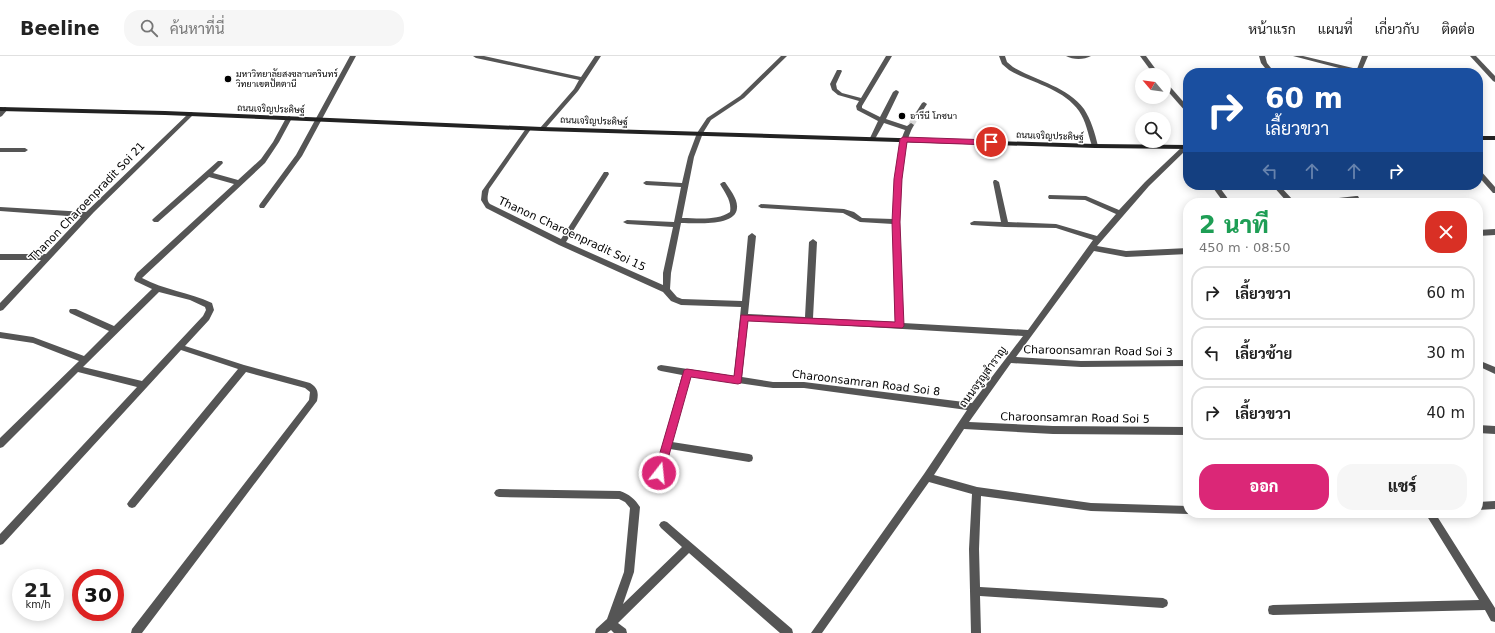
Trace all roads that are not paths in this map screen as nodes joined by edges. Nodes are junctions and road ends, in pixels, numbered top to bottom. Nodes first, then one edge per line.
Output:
1 (353, 56) edge
2 (476, 56) edge
3 (598, 56) edge
4 (784, 56) edge
5 (889, 56) edge
6 (1002, 56) edge
7 (1069, 56) edge
8 (1088, 56) edge
9 (1143, 56) edge
10 (1262, 56) edge
11 (1296, 56) edge
12 (1332, 56) edge
13 (1365, 56) edge
14 (1473, 56) edge
15 (1334, 65) junction
16 (1152, 68) edge
17 (1268, 68) edge
18 (1346, 68) edge
19 (1362, 68) edge
20 (839, 71) dead end
21 (582, 79) junction
22 (1495, 80) edge
23 (896, 92) dead end
24 (1171, 92) edge
25 (863, 100) junction
26 (924, 104) dead end
27 (1183, 105) edge
28 (3, 109) edge
29 (191, 114) junction
30 (918, 114) tunnel mouth
31 (0, 115) edge
32 (289, 118) junction
33 (318, 120) junction
34 (882, 120) junction
35 (529, 128) junction
36 (542, 129) junction
37 (700, 133) junction
38 (873, 138) junction
39 (1483, 138) edge
40 (1495, 138) edge
41 (903, 139) junction
42 (1095, 146) junction
43 (1183, 149) edge
44 (0, 150) edge
45 (25, 150) dead end
46 (1183, 152) edge
47 (220, 163) dead end
48 (208, 174) junction
49 (606, 174) dead end
50 (1483, 178) edge
51 (996, 182) dead end
52 (239, 183) junction
53 (646, 183) dead end
54 (723, 184) dead end
55 (686, 185) junction
56 (1218, 190) edge
57 (1280, 190) edge
58 (1495, 191) edge
59 (1051, 197) dead end
60 (1224, 198) edge
61 (1287, 198) edge
62 (262, 206) dead end
63 (761, 206) dead end
64 (0, 209) edge
65 (1121, 214) junction
66 (87, 215) junction
67 (156, 220) dead end
68 (626, 222) dead end
69 (678, 222) junction
70 (896, 222) junction
71 (974, 223) dead end
72 (1005, 224) junction
73 (1495, 232) edge
74 (1483, 233) edge
75 (752, 236) dead end
76 (1098, 239) junction
77 (814, 242) dead end
78 (562, 243) junction
79 (1092, 248) junction
80 (1183, 251) edge
81 (0, 256) edge
82 (48, 257) junction
83 (158, 288) junction
84 (666, 290) junction
85 (745, 304) junction
86 (0, 308) edge
87 (73, 311) dead end
88 (744, 317) junction
89 (809, 321) junction
90 (899, 326) junction
91 (115, 330) junction
92 (1030, 333) junction
93 (0, 335) edge
94 (180, 347) junction
95 (85, 360) junction
96 (1009, 360) junction
97 (1183, 363) edge
98 (1483, 365) edge
99 (244, 368) junction
100 (661, 368) dead end
101 (77, 369) junction
102 (1495, 370) edge
103 (687, 372) junction
104 (738, 380) junction
105 (144, 385) junction
106 (974, 407) junction
107 (963, 425) junction
108 (1183, 430) edge
109 (1483, 430) edge
110 (1495, 430) edge
111 (4, 436) edge
112 (0, 444) edge
113 (667, 445) junction
114 (749, 458) dead end
115 (659, 473) dead end
116 (927, 477) junction
117 (977, 491) junction
118 (499, 493) dead end
119 (132, 504) dead end
120 (1495, 505) edge
121 (1483, 506) edge
122 (1183, 510) edge
123 (1433, 518) edge
124 (664, 525) dead end
125 (0, 541) edge
126 (689, 547) junction
127 (974, 591) junction
128 (1163, 603) dead end
129 (1487, 605) junction
130 (1273, 610) dead end
131 (1495, 617) edge
132 (611, 623) junction
133 (136, 633) edge
134 (600, 633) edge
135 (622, 633) edge
136 (788, 633) edge
137 (816, 633) edge
138 (976, 633) edge

1 - 33 street
2 - 21 street
3 - 21 street
4 - 37 street
5 - 25 street
6 - 42 street
7 - 8 street
9 - 16 street
10 - 17 street
11 - 15 street
12 - 15 street
13 - 19 street
14 - 22 street
15 - 18 street
20 - 25 street
21 - 36 street
23 - 34 street
24 - 27 street
25 - 34 street
26 - 30 street
28 - 29 main road, ถนนเจริญประดิษฐ์
28 - 31 street
29 - 32 main road, ถนนเจริญประดิษฐ์
29 - 66 street, Thanon Charoenpradit Soi 21
32 - 33 main road, ถนนเจริญประดิษฐ์
32 - 52 street
33 - 35 main road, ถนนเจริญประดิษฐ์
33 - 62 street
34 - 38 street
34 - 41 street
35 - 36 main road, ถนนเจริญประดิษฐ์
35 - 78 street, Thanon Charoenpradit Soi 15
36 - 37 main road, ถนนเจริญประดิษฐ์
37 - 38 main road, ถนนเจริญประดิษฐ์
37 - 55 street
38 - 41 main road, ถนนเจริญประดิษฐ์
39 - 40 main road
41 - 42 main road, ถนนเจริญประดิษฐ์
41 - 70 street
42 - 43 main road, ถนนเจริญประดิษฐ์
44 - 45 street
46 - 65 street, ถนนจรูญสำราญ
47 - 48 street
48 - 52 street
48 - 67 street
49 - 78 street
50 - 58 street
51 - 72 street
52 - 83 street
53 - 55 street
54 - 69 street
55 - 69 street
56 - 60 street
57 - 61 street
59 - 65 street
63 - 70 street
64 - 66 street
65 - 76 street, ถนนจรูญสำราญ
66 - 82 street, Thanon Charoenpradit Soi 21
68 - 69 street
69 - 84 street
70 - 90 street
71 - 72 street
72 - 76 street
73 - 74 street
75 - 85 street
76 - 79 street, ถนนจรูญสำราญ
77 - 89 street
78 - 84 street, Thanon Charoenpradit Soi 15
79 - 80 street
79 - 92 street, ถนนจรูญสำราญ
81 - 82 street
82 - 86 street, Thanon Charoenpradit Soi 21
83 - 91 street
83 - 94 street
84 - 85 street, Thanon Charoenpradit Soi 15
85 - 88 street
87 - 91 street
88 - 89 street
88 - 104 street
89 - 90 street
90 - 92 street
91 - 95 street
92 - 96 street, ถนนจรูญสำราญ
93 - 95 street
94 - 99 street
94 - 105 street
95 - 101 street
96 - 97 street, Charoonsamran Road Soi 3
96 - 106 street, ถนนจรูญสำราญ
98 - 102 street
99 - 119 street
99 - 133 street
100 - 103 street, Charoonsamran Road Soi 8
101 - 105 street
101 - 111 street
103 - 104 street, Charoonsamran Road Soi 8
103 - 113 street
104 - 106 street, Charoonsamran Road Soi 8
105 - 125 street
106 - 107 street, ถนนจรูญสำราญ
107 - 108 street, Charoonsamran Road Soi 5
107 - 116 street, ถนนจรูญสำราญ
109 - 110 street
111 - 112 street
113 - 114 street
113 - 115 street
116 - 117 street
116 - 137 street, ถนนจรูญสำราญ
117 - 122 street
117 - 127 street
118 - 132 street
120 - 121 street
123 - 129 street
124 - 126 street
126 - 132 street
126 - 136 street
127 - 128 street
127 - 138 street
129 - 130 street
129 - 131 street
132 - 134 street
132 - 135 street

